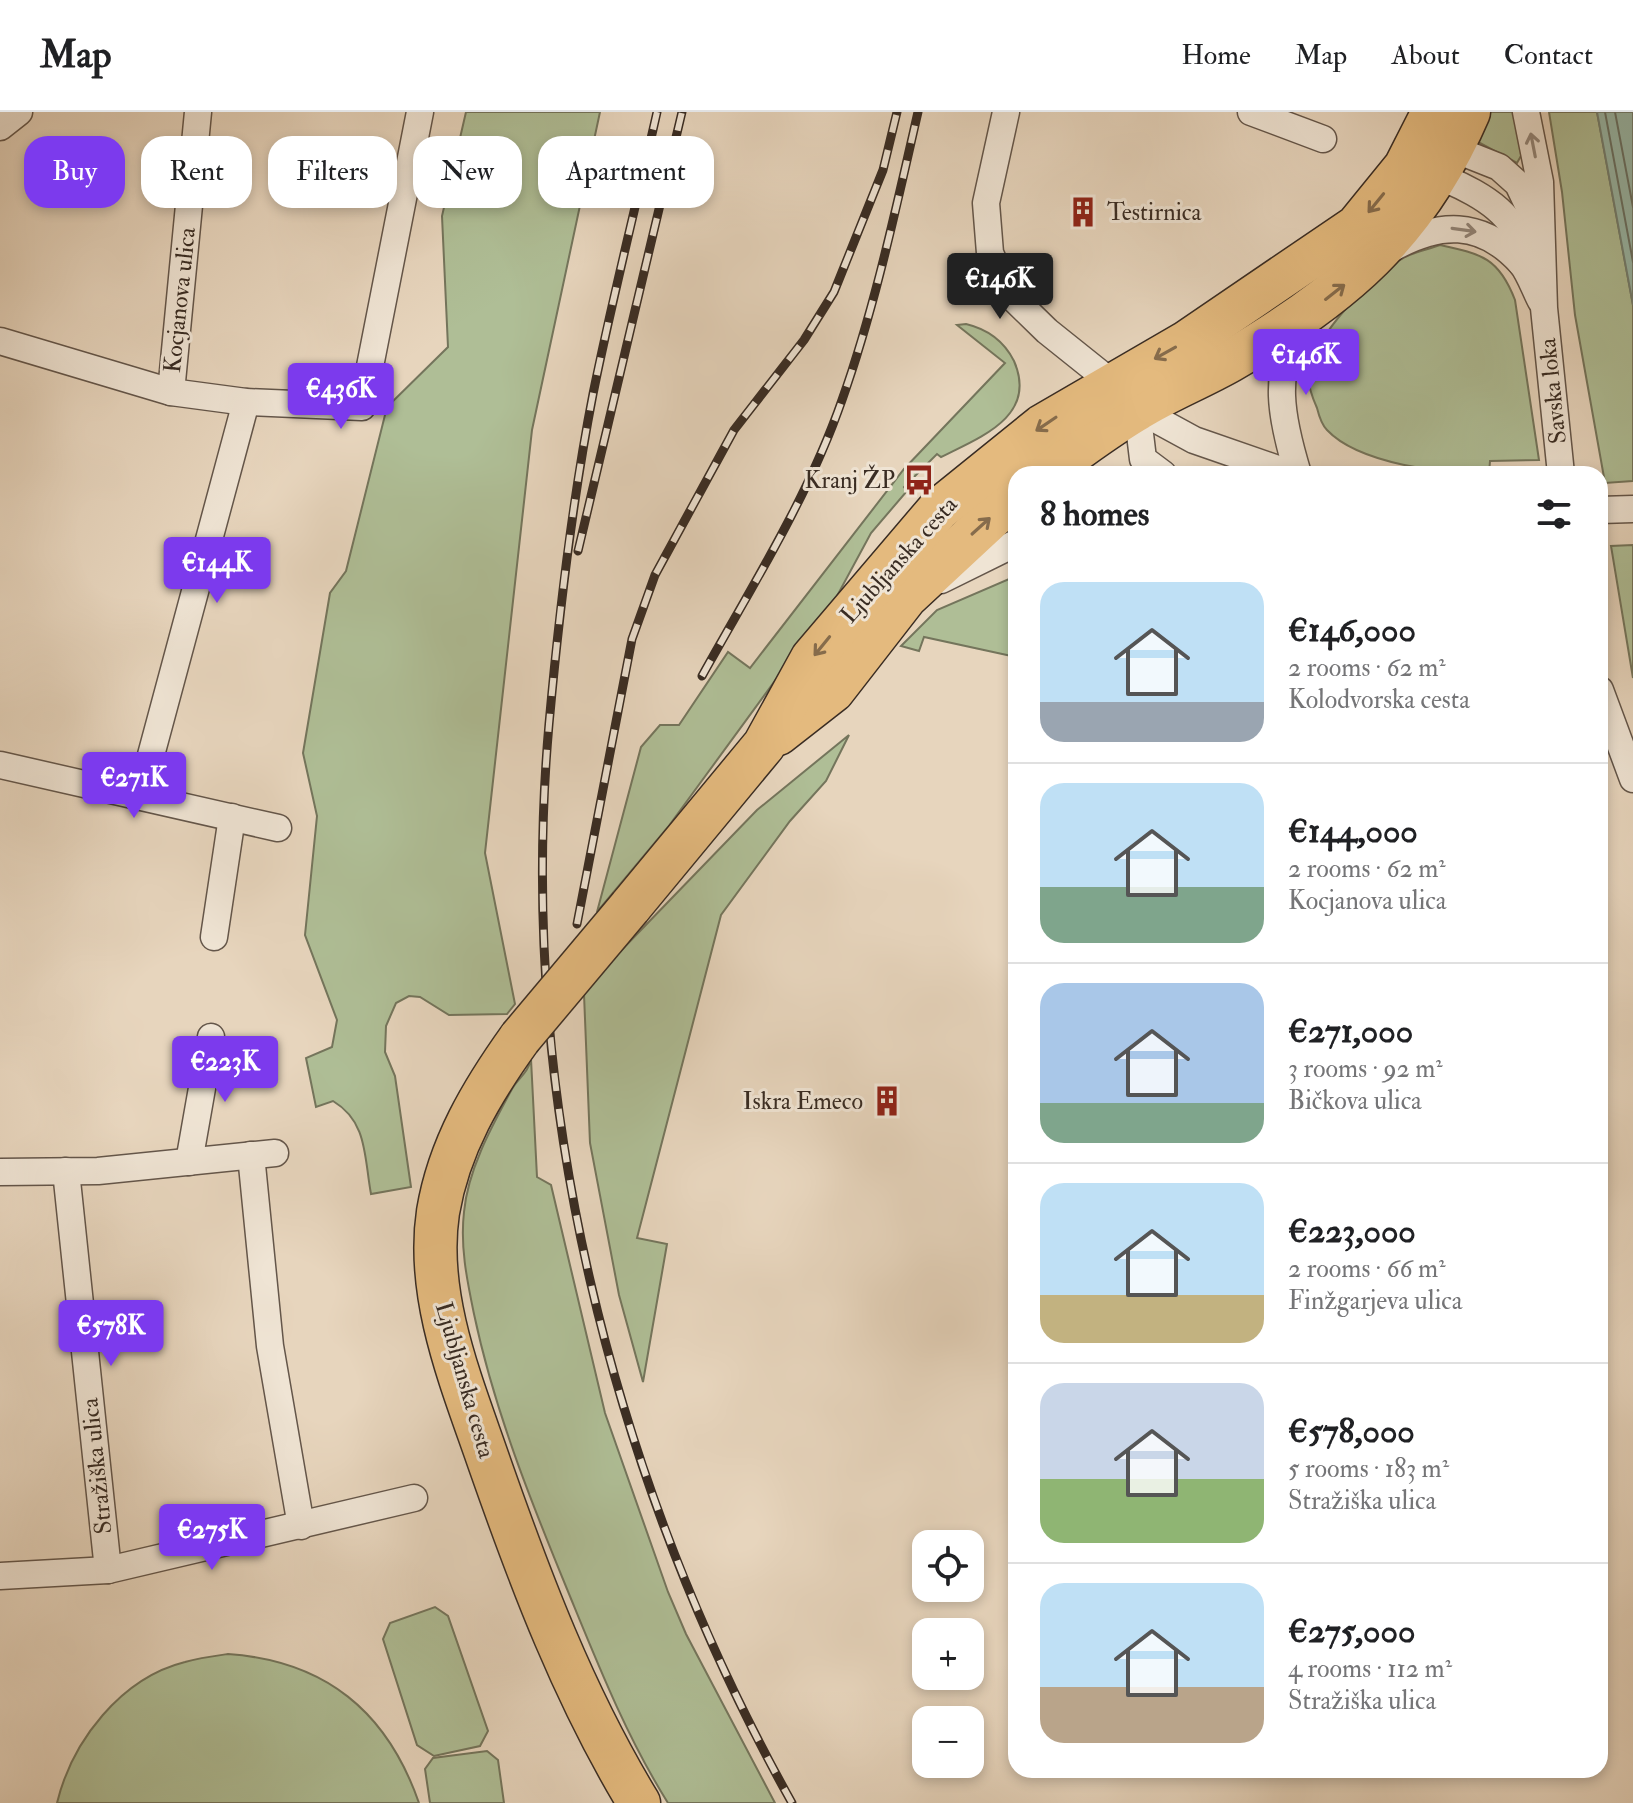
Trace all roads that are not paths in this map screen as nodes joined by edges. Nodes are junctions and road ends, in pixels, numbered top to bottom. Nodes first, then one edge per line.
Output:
1 (19, 112) edge
2 (198, 112) edge
3 (420, 112) edge
4 (1006, 112) edge
5 (1251, 112) edge
6 (1526, 112) edge
7 (0, 127) edge
8 (1323, 139) dead end
9 (1437, 142) edge
10 (1541, 235) junction
11 (1367, 263) junction
12 (1521, 263) junction
13 (1544, 308) junction
14 (1300, 318) junction
15 (0, 341) edge
16 (171, 392) junction
17 (1124, 396) junction
18 (246, 402) junction
19 (1050, 466) edge
20 (1152, 466) edge
21 (1271, 466) edge
22 (1293, 466) edge
23 (1560, 466) edge
24 (1008, 502) edge
25 (1633, 509) edge
26 (1608, 510) edge
27 (1008, 547) edge
28 (906, 597) junction
29 (1608, 712) edge
30 (764, 745) junction
31 (0, 765) edge
32 (1633, 779) edge
33 (140, 796) junction
34 (232, 817) junction
35 (278, 828) dead end
36 (214, 937) dead end
37 (211, 1037) dead end
38 (189, 1162) junction
39 (66, 1171) junction
40 (0, 1172) edge
41 (414, 1498) dead end
42 (301, 1526) junction
43 (108, 1570) junction
44 (0, 1576) edge
45 (639, 1803) edge

1 - 7 street
2 - 16 street, Kocjanova ulica
3 - 18 street, Kocjanova ulica
4 - 17 street
5 - 8 street
10 -> 6 street, Savska loka
9 - 10 street
9 - 11 main road
9 - 12 street
9 -> 17 main road, Ljubljanska cesta
10 - 13 street, Savska loka
11 -> 12 street
14 -> 11 main road
12 - 13 street
13 - 23 street, Savska loka
14 - 17 main road
14 - 22 street
15 - 16 street, Kocjanova ulica
16 - 18 street, Kocjanova ulica
17 - 19 main road
17 - 20 street
17 - 21 street
17 -> 30 main road, Ljubljanska cesta
18 - 33 street
28 -> 24 main road
25 - 26 street
27 - 28 street, Ljubljanska cesta
28 - 30 main road, Ljubljanska cesta
29 - 32 street
30 - 45 main road, Ljubljanska cesta, bridge
31 - 33 street
33 - 34 street
34 - 35 street
34 - 36 street
37 - 38 street
38 - 39 street
38 - 42 street
39 - 40 street
39 - 43 street, Stražiška ulica
41 - 42 street, Stražiška ulica
42 - 43 street, Stražiška ulica
43 - 44 street, Stražiška ulica

